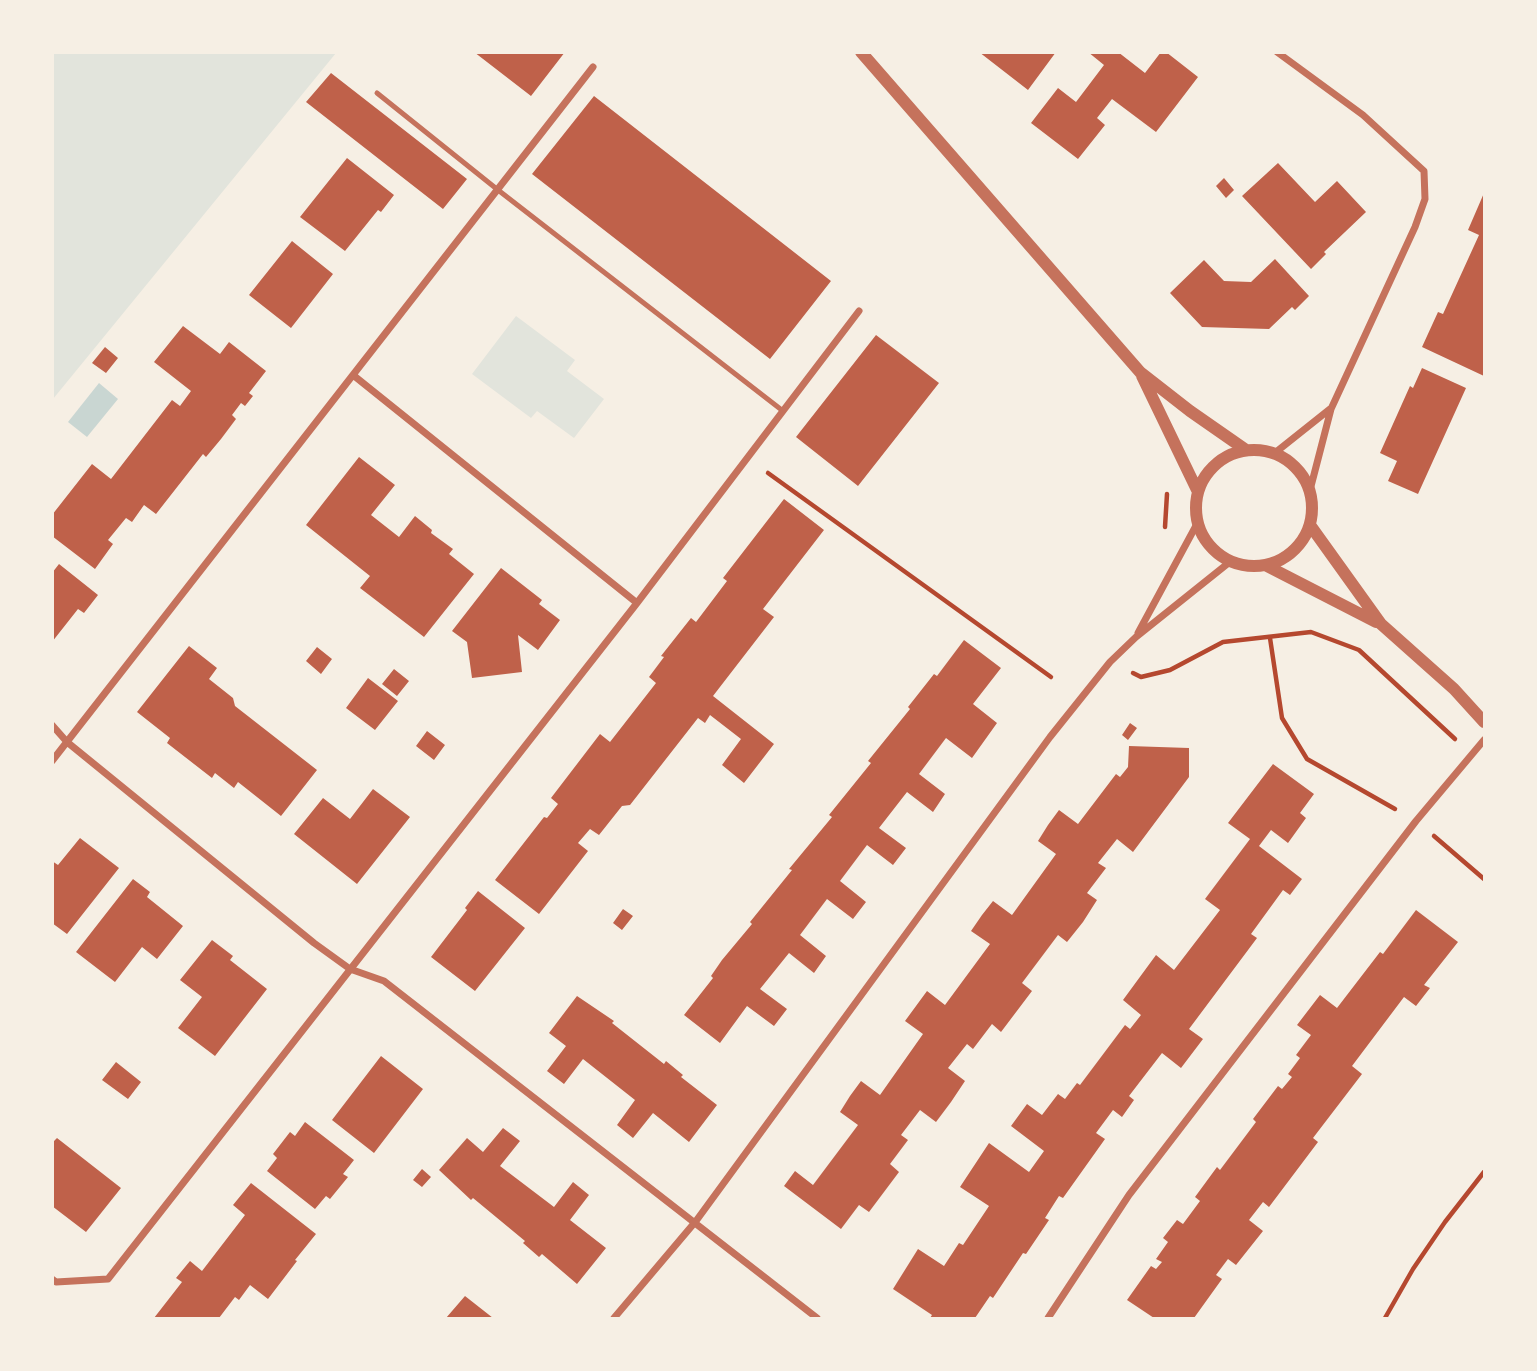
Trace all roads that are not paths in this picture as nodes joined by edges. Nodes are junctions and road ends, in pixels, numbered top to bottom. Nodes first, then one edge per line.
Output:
1 (861, 52) edge
2 (1277, 52) edge
3 (593, 67) dead end
4 (377, 93) dead end
5 (498, 190) junction
6 (859, 312) dead end
7 (1140, 372) junction
8 (353, 375) junction
9 (1331, 409) junction
10 (783, 411) junction
11 (1246, 450) junction
12 (1276, 452) junction
13 (1310, 490) junction
14 (1198, 492) junction
15 (1198, 522) junction
16 (1310, 525) junction
17 (1231, 561) junction
18 (1265, 565) junction
19 (637, 603) junction
20 (1381, 624) junction
21 (1136, 637) junction
22 (1485, 722) edge
23 (52, 725) edge
24 (1485, 740) edge
25 (67, 742) junction
26 (52, 761) edge
27 (350, 969) junction
28 (695, 1221) junction
29 (52, 1279) edge
30 (614, 1318) edge
31 (817, 1318) edge
32 (1048, 1318) edge

1 - 7 street
2 - 9 street
3 - 5 street
4 - 5 lane
5 - 8 street
5 - 10 lane
6 - 10 street
7 - 11 street
7 - 14 street
8 - 19 street
8 - 25 street
9 - 12 street
9 - 13 street
10 - 19 street
11 - 12 street
11 - 14 street
12 - 13 street
13 - 16 street
14 - 15 street
15 - 17 street
15 - 21 street
16 - 18 street
16 - 20 street
17 - 18 street
17 - 21 street
18 - 20 street
19 - 27 street
20 - 22 street
21 - 28 street
23 - 25 street
24 - 32 street
25 - 26 street
25 - 27 street
27 - 28 street
27 - 29 street
28 - 30 street
28 - 31 street

